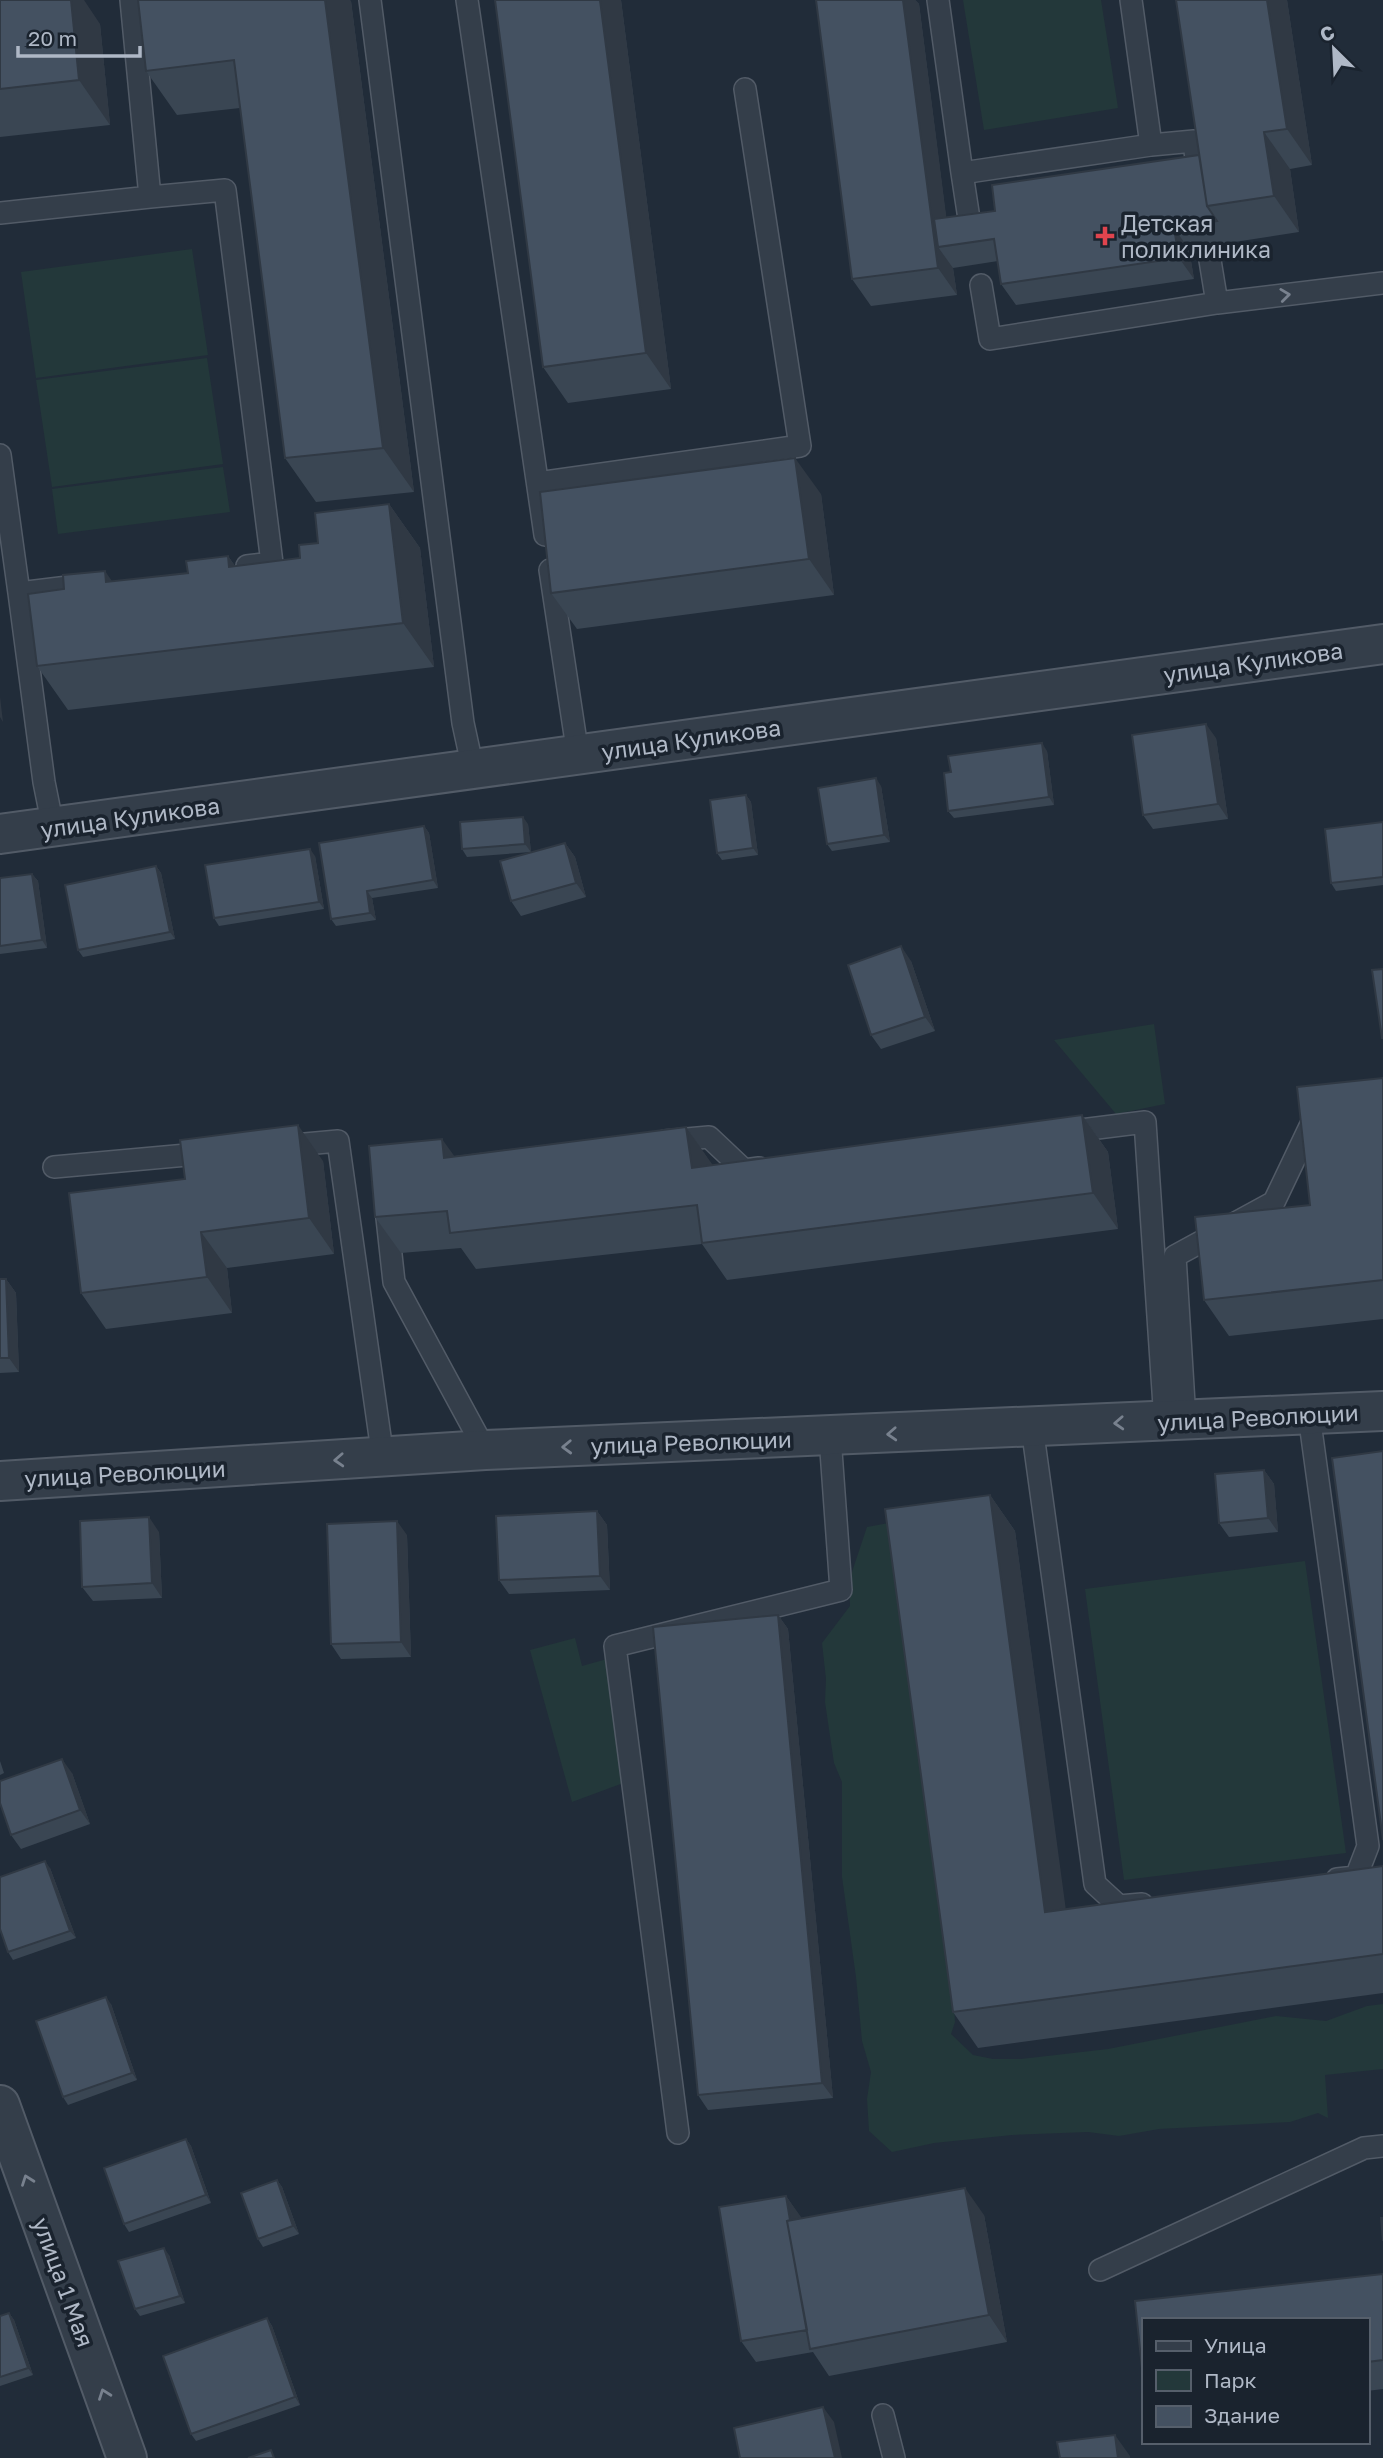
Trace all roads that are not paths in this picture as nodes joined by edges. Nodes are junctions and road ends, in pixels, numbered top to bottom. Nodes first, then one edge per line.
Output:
1 (131, 0) edge
2 (370, 0) edge
3 (467, 0) edge
4 (937, 0) edge
5 (1131, 0) edge
6 (745, 89) dead end
7 (1151, 145) junction
8 (962, 173) junction
9 (1198, 178) edge
10 (149, 197) junction
11 (0, 213) edge
12 (971, 232) edge
13 (1207, 242) edge
14 (1383, 283) edge
15 (981, 285) dead end
16 (1217, 303) junction
17 (0, 455) edge
18 (538, 483) junction
19 (232, 568) edge
20 (112, 582) edge
21 (19, 593) junction
22 (1383, 644) edge
23 (578, 755) junction
24 (472, 769) junction
25 (53, 827) junction
26 (0, 834) edge
27 (1329, 1115) edge
28 (1048, 1134) edge
29 (641, 1143) edge
30 (257, 1148) edge
31 (230, 1151) edge
32 (785, 1165) edge
33 (54, 1167) dead end
34 (384, 1193) edge
35 (1383, 1411) edge
36 (1309, 1415) junction
37 (1175, 1420) junction
38 (1032, 1427) junction
39 (830, 1437) junction
40 (485, 1450) junction
41 (383, 1458) junction
42 (0, 1481) edge
43 (1315, 1882) edge
44 (1167, 1901) edge
45 (0, 2105) edge
46 (678, 2133) dead end
47 (1383, 2146) edge
48 (1100, 2270) dead end
49 (883, 2415) dead end
50 (127, 2458) edge
51 (894, 2458) edge

1 - 10 lane
2 - 24 lane
3 - 18 lane
4 - 8 lane
5 - 7 lane
6 - 18 lane
7 - 8 lane
7 - 9 lane
8 - 12 lane
10 - 11 lane
10 - 19 lane
13 - 16 lane
16 -> 14 lane
15 - 16 lane
17 - 21 lane
18 - 23 lane
20 - 21 lane
21 - 25 lane
22 - 23 street, улица Куликова
23 - 24 street, улица Куликова
24 - 25 street, улица Куликова
25 - 26 street, улица Куликова
27 - 37 lane
28 - 37 lane
29 - 32 lane
30 - 41 lane
31 - 33 lane
34 - 40 lane
35 - 36 street, улица Революции
36 - 37 street, улица Революции
36 - 43 lane
37 -> 38 street, улица Революции
38 -> 39 street, улица Революции
38 - 44 lane
39 -> 40 street, улица Революции
39 - 46 lane
40 - 41 street, улица Революции
41 -> 42 street, улица Революции
50 -> 45 street, улица 1 Мая
47 - 48 lane
49 - 51 lane

